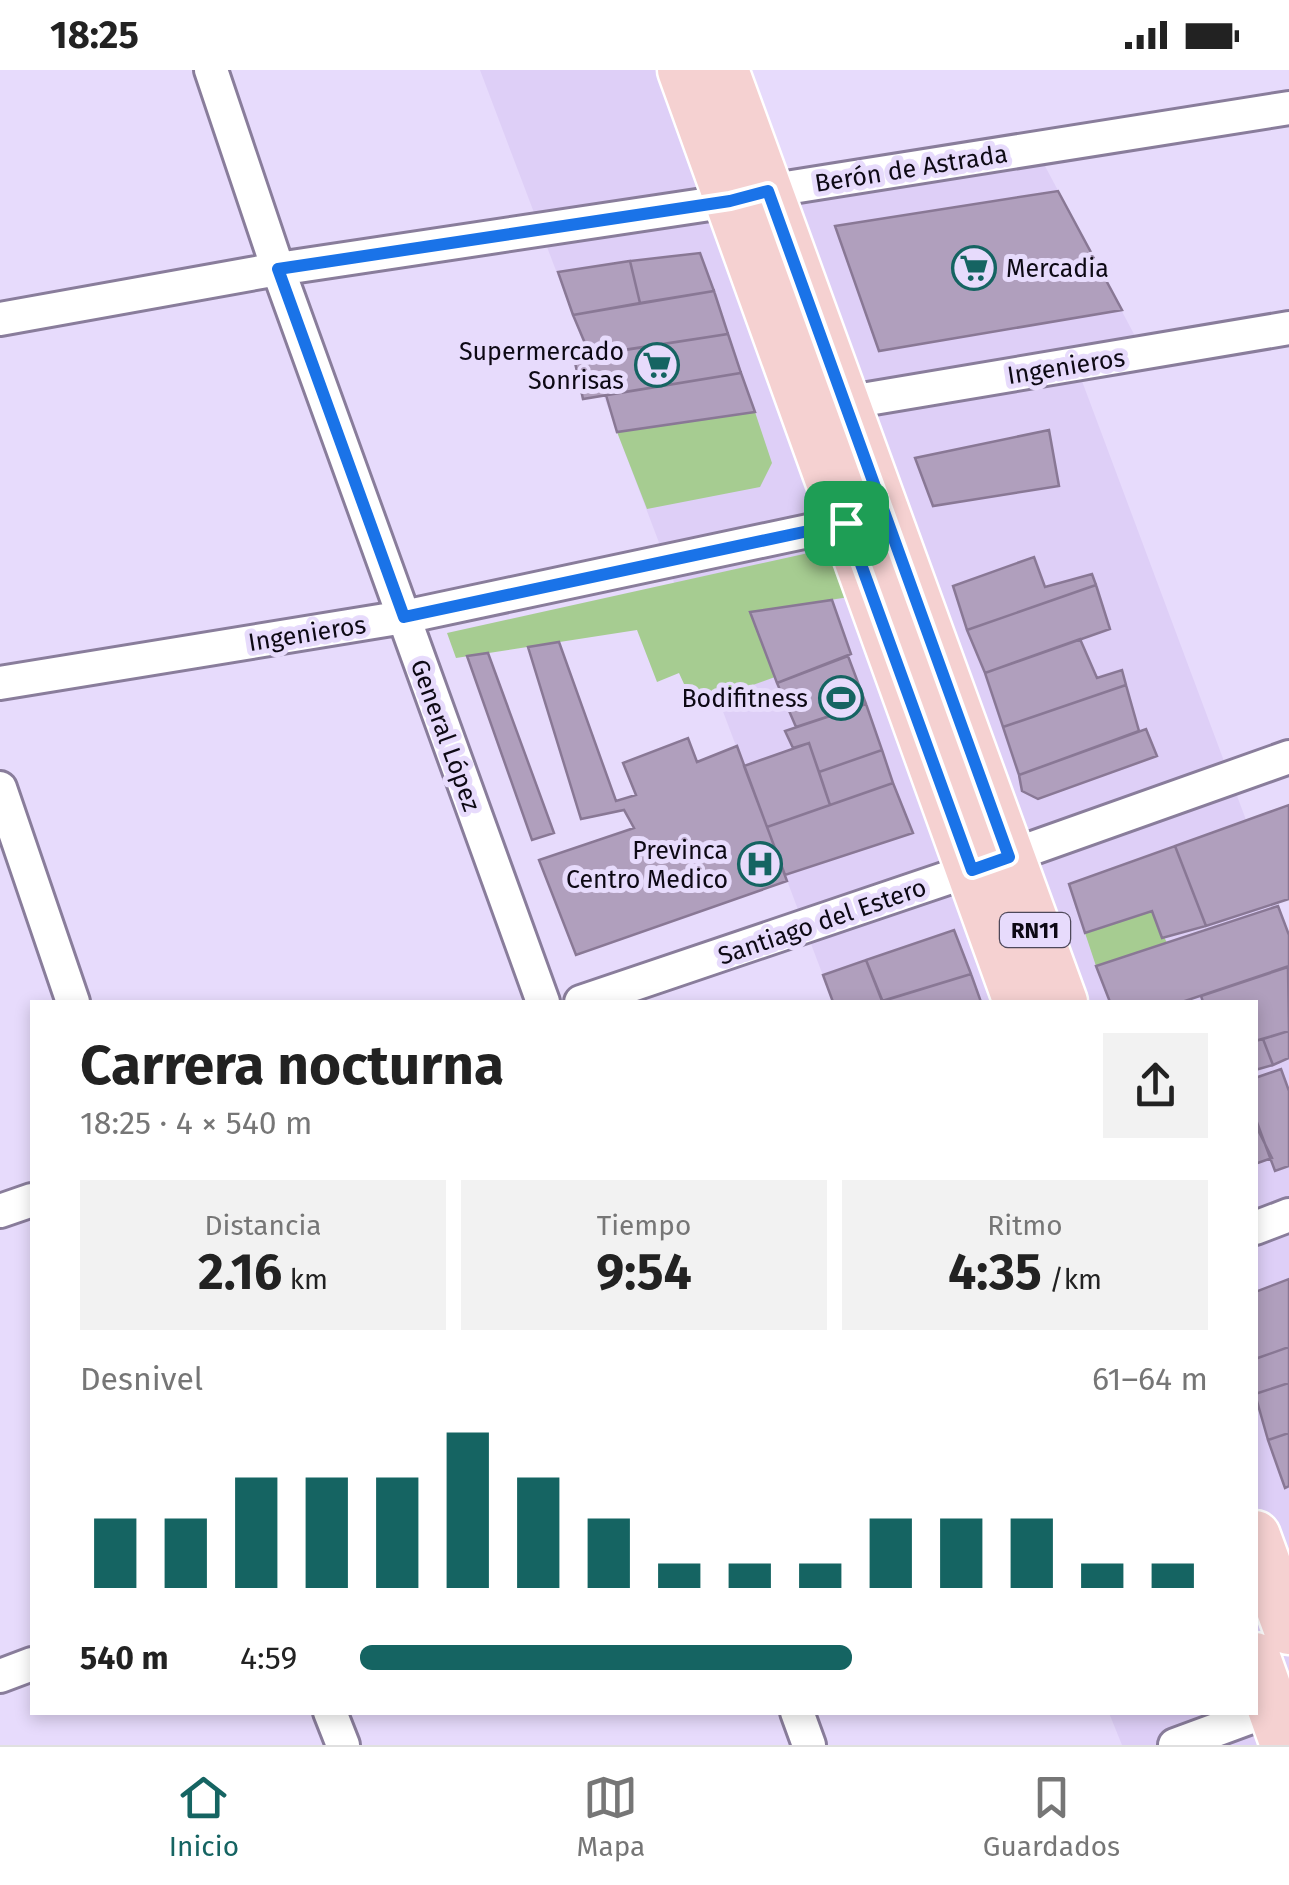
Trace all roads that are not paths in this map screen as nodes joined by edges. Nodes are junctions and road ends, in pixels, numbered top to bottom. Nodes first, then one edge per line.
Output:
1 (211, 70) edge
2 (683, 70) edge
3 (723, 70) edge
4 (1289, 108) edge
5 (749, 196) junction
6 (278, 269) junction
7 (0, 319) edge
8 (1289, 328) edge
9 (844, 402) junction
10 (846, 523) junction
11 (404, 617) junction
12 (0, 684) edge
13 (1289, 757) edge
14 (0, 788) edge
15 (990, 864) junction
16 (73, 1000) edge
17 (542, 1000) edge
18 (586, 1000) edge
19 (1019, 1000) edge
20 (1061, 1000) edge
21 (30, 1201) edge
22 (0, 1211) edge
23 (1289, 1216) edge
24 (1258, 1227) edge
25 (1258, 1544) edge
26 (1289, 1629) edge
27 (30, 1665) edge
28 (1258, 1665) edge
29 (0, 1676) edge
30 (331, 1715) edge
31 (798, 1715) edge
32 (1283, 1719) edge
33 (343, 1745) edge
34 (809, 1745) edge
35 (1176, 1745) edge

1 - 6 street, General López
2 - 5 main road, RN11
3 - 5 main road, RN11
4 - 5 street, Berón de Astrada
5 - 6 street, Berón de Astrada
5 - 9 main road, RN11
5 - 10 main road, RN11
6 - 7 street, Berón de Astrada
6 - 11 street, General López
8 - 9 street, Ingenieros
9 - 15 main road, RN11
10 - 11 street, Ingenieros
10 - 15 main road, RN11
11 - 12 street, Ingenieros
11 - 17 street, General López
13 - 15 street, Santiago del Estero
14 - 16 street
15 - 18 street, Santiago del Estero
15 - 19 main road, RN11
15 - 20 main road, RN11
21 - 22 street
23 - 24 street
25 - 26 main road
27 - 29 street
28 - 32 main road
30 - 33 street
31 - 34 street
32 - 35 street

